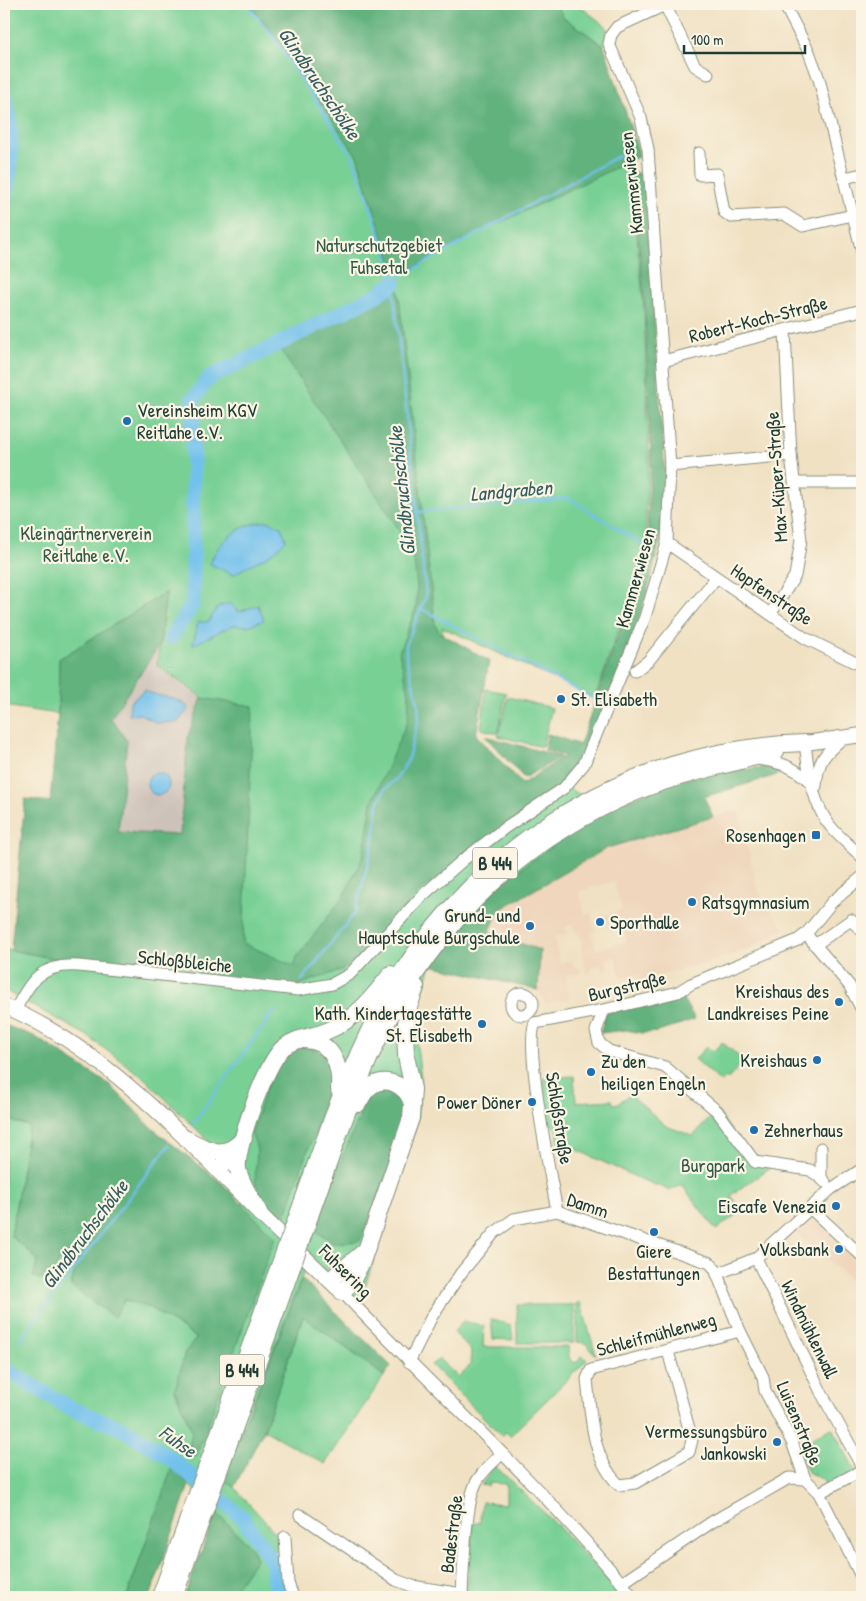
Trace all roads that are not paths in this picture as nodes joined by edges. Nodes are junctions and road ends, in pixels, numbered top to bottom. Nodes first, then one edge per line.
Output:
1 (666, 4) edge
2 (784, 4) edge
3 (708, 74) dead end
4 (699, 153) dead end
5 (862, 174) edge
6 (844, 178) junction
7 (853, 216) junction
8 (862, 252) edge
9 (862, 310) edge
10 (784, 331) junction
11 (663, 361) junction
12 (791, 455) junction
13 (670, 466) junction
14 (796, 483) junction
15 (862, 483) edge
16 (667, 543) junction
17 (716, 578) junction
18 (771, 613) junction
19 (862, 666) edge
20 (635, 671) dead end
21 (862, 735) edge
22 (844, 737) junction
23 (805, 743) junction
24 (753, 758) junction
25 (814, 788) junction
26 (862, 856) edge
27 (862, 878) edge
28 (862, 932) edge
29 (806, 934) junction
30 (815, 945) junction
31 (421, 955) junction
32 (365, 959) joint
33 (9, 1008) edge
34 (604, 1010) junction
35 (862, 1010) edge
36 (529, 1013) dead end
37 (533, 1027) junction
38 (292, 1042) junction
39 (337, 1106) junction
40 (412, 1108) junction
41 (343, 1124) junction
42 (187, 1139) junction
43 (240, 1148) junction
44 (821, 1148) dead end
45 (862, 1169) edge
46 (219, 1172) junction
47 (821, 1178) junction
48 (831, 1189) junction
49 (810, 1208) junction
50 (306, 1211) junction
51 (557, 1211) junction
52 (260, 1214) junction
53 (366, 1250) junction
54 (862, 1256) edge
55 (756, 1258) junction
56 (717, 1274) junction
57 (330, 1280) junction
58 (342, 1292) junction
59 (740, 1331) junction
60 (668, 1351) junction
61 (412, 1357) junction
62 (501, 1454) junction
63 (862, 1469) edge
64 (805, 1479) junction
65 (819, 1493) junction
66 (300, 1515) dead end
67 (190, 1532) junction
68 (285, 1537) dead end
69 (862, 1578) edge
70 (622, 1584) junction
71 (462, 1596) edge
72 (160, 1597) edge
73 (174, 1597) edge
74 (293, 1597) edge
75 (633, 1597) edge

1 - 3 street
1 - 11 street, Kammerwiesen
2 - 6 street
4 - 7 street
5 - 6 street
6 - 7 street
7 - 8 street
9 - 10 street, Robert-Koch-Straße
10 - 11 street, Robert-Koch-Straße
10 - 12 street, Max-Küper-Straße
11 - 13 street, Kammerwiesen
12 - 13 street
12 - 14 street, Max-Küper-Straße
13 - 16 street, Kammerwiesen
14 - 15 street
14 - 18 street, Max-Küper-Straße
16 - 17 street, Hopfenstraße
16 - 32 street, Kammerwiesen
17 - 18 street, Hopfenstraße
17 - 20 street
18 - 19 street, Hopfenstraße
21 - 22 main road, B 444
22 - 23 main road, B 444
22 - 25 street
23 - 24 highway, B 444
23 - 25 street
23 - 31 highway, B 444
24 - 25 street
24 - 31 highway, B 444
25 - 26 street
27 - 29 street
28 - 30 street
29 - 30 street
29 - 34 street, Burgstraße
30 - 35 street
31 - 38 highway
31 - 39 highway, B 444
31 - 40 highway
31 - 41 highway, B 444
32 - 33 street, Schloßbleiche
33 - 42 main road, Fuhsering
34 - 37 street, Burgstraße
34 - 47 street
36 - 37 street
37 - 51 street, Schloßstraße
38 - 39 highway
38 - 43 highway
39 - 50 highway, B 444
40 - 41 highway
40 - 53 highway
41 - 50 highway, B 444
42 - 43 highway
42 - 46 main road, Fuhsering
43 - 46 highway
43 - 52 highway
44 - 47 street
45 - 48 street
46 - 52 main road, Fuhsering
47 - 48 street
48 - 49 street
49 - 54 street
49 - 55 street
50 - 67 highway, B 444, bridge
51 - 56 street, Damm
51 - 61 street, Damm
52 - 57 main road, Fuhsering
53 - 57 highway
53 - 58 highway
55 - 56 street
55 - 63 street, Windmühlenwall
56 - 59 street, Luisenstraße
57 - 58 main road, Fuhsering
58 - 61 street, Fuhsering
59 - 60 street, Schleifmühlenweg
59 - 64 street, Luisenstraße
60 - 60 street, Schleifmühlenweg
61 - 62 street, Fuhsering
62 - 70 street, Fuhsering
62 - 71 street, Badestraße
63 - 65 street, Windmühlenwall
64 - 65 street, Luisenstraße
64 - 70 street
65 - 69 street, Luisenstraße
66 - 71 street
67 - 72 highway, B 444
67 - 73 highway, B 444
68 - 74 street
70 - 75 street, Fuhsering

